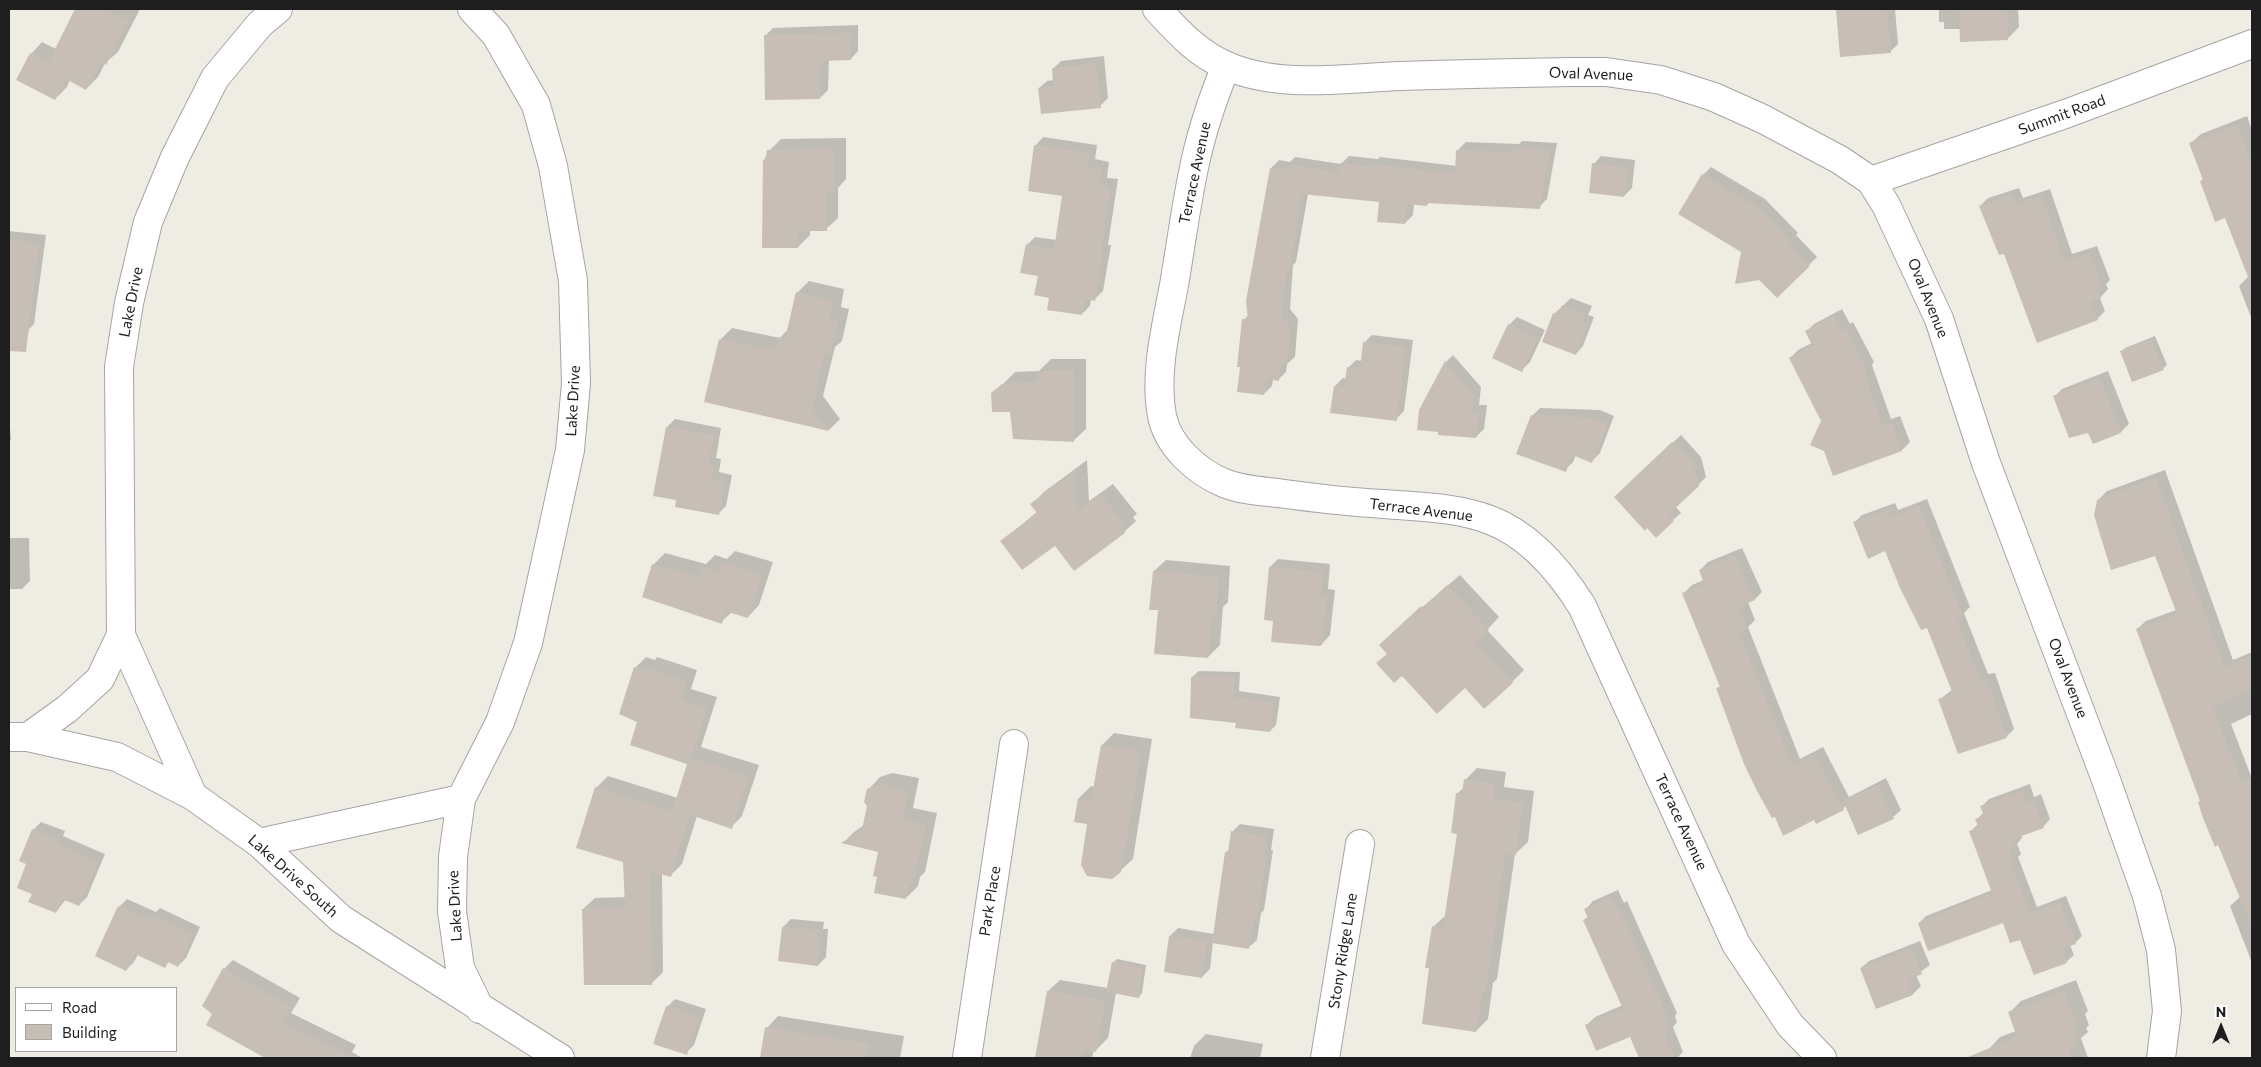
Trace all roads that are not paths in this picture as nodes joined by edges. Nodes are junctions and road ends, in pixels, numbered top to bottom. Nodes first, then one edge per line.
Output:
1 (278, 9) edge
2 (472, 9) edge
3 (1158, 9) edge
4 (2252, 44) edge
5 (1226, 66) junction
6 (1871, 181) junction
7 (120, 636) junction
8 (19, 737) edge
9 (1014, 744) dead end
10 (193, 796) junction
11 (461, 799) junction
12 (259, 843) junction
13 (1360, 844) dead end
14 (480, 1009) junction
15 (560, 1058) edge
16 (967, 1058) edge
17 (1325, 1058) edge
18 (1822, 1058) edge
19 (2161, 1058) edge

1 - 7 street, Lake Drive
2 - 11 street, Lake Drive
3 - 5 street, Oval Avenue
4 - 6 street, Summit Road
5 - 6 street, Oval Avenue
5 - 18 street, Terrace Avenue
6 - 19 street, Oval Avenue
7 - 8 street, Lake Drive
7 - 10 street, Lake Drive
8 - 10 street, Lake Drive South
9 - 16 street, Park Place
10 - 12 street, Lake Drive South
11 - 12 street
11 - 14 street, Lake Drive
12 - 14 street, Lake Drive South
13 - 17 street, Stony Ridge Lane
14 - 15 street, Lake Drive South

